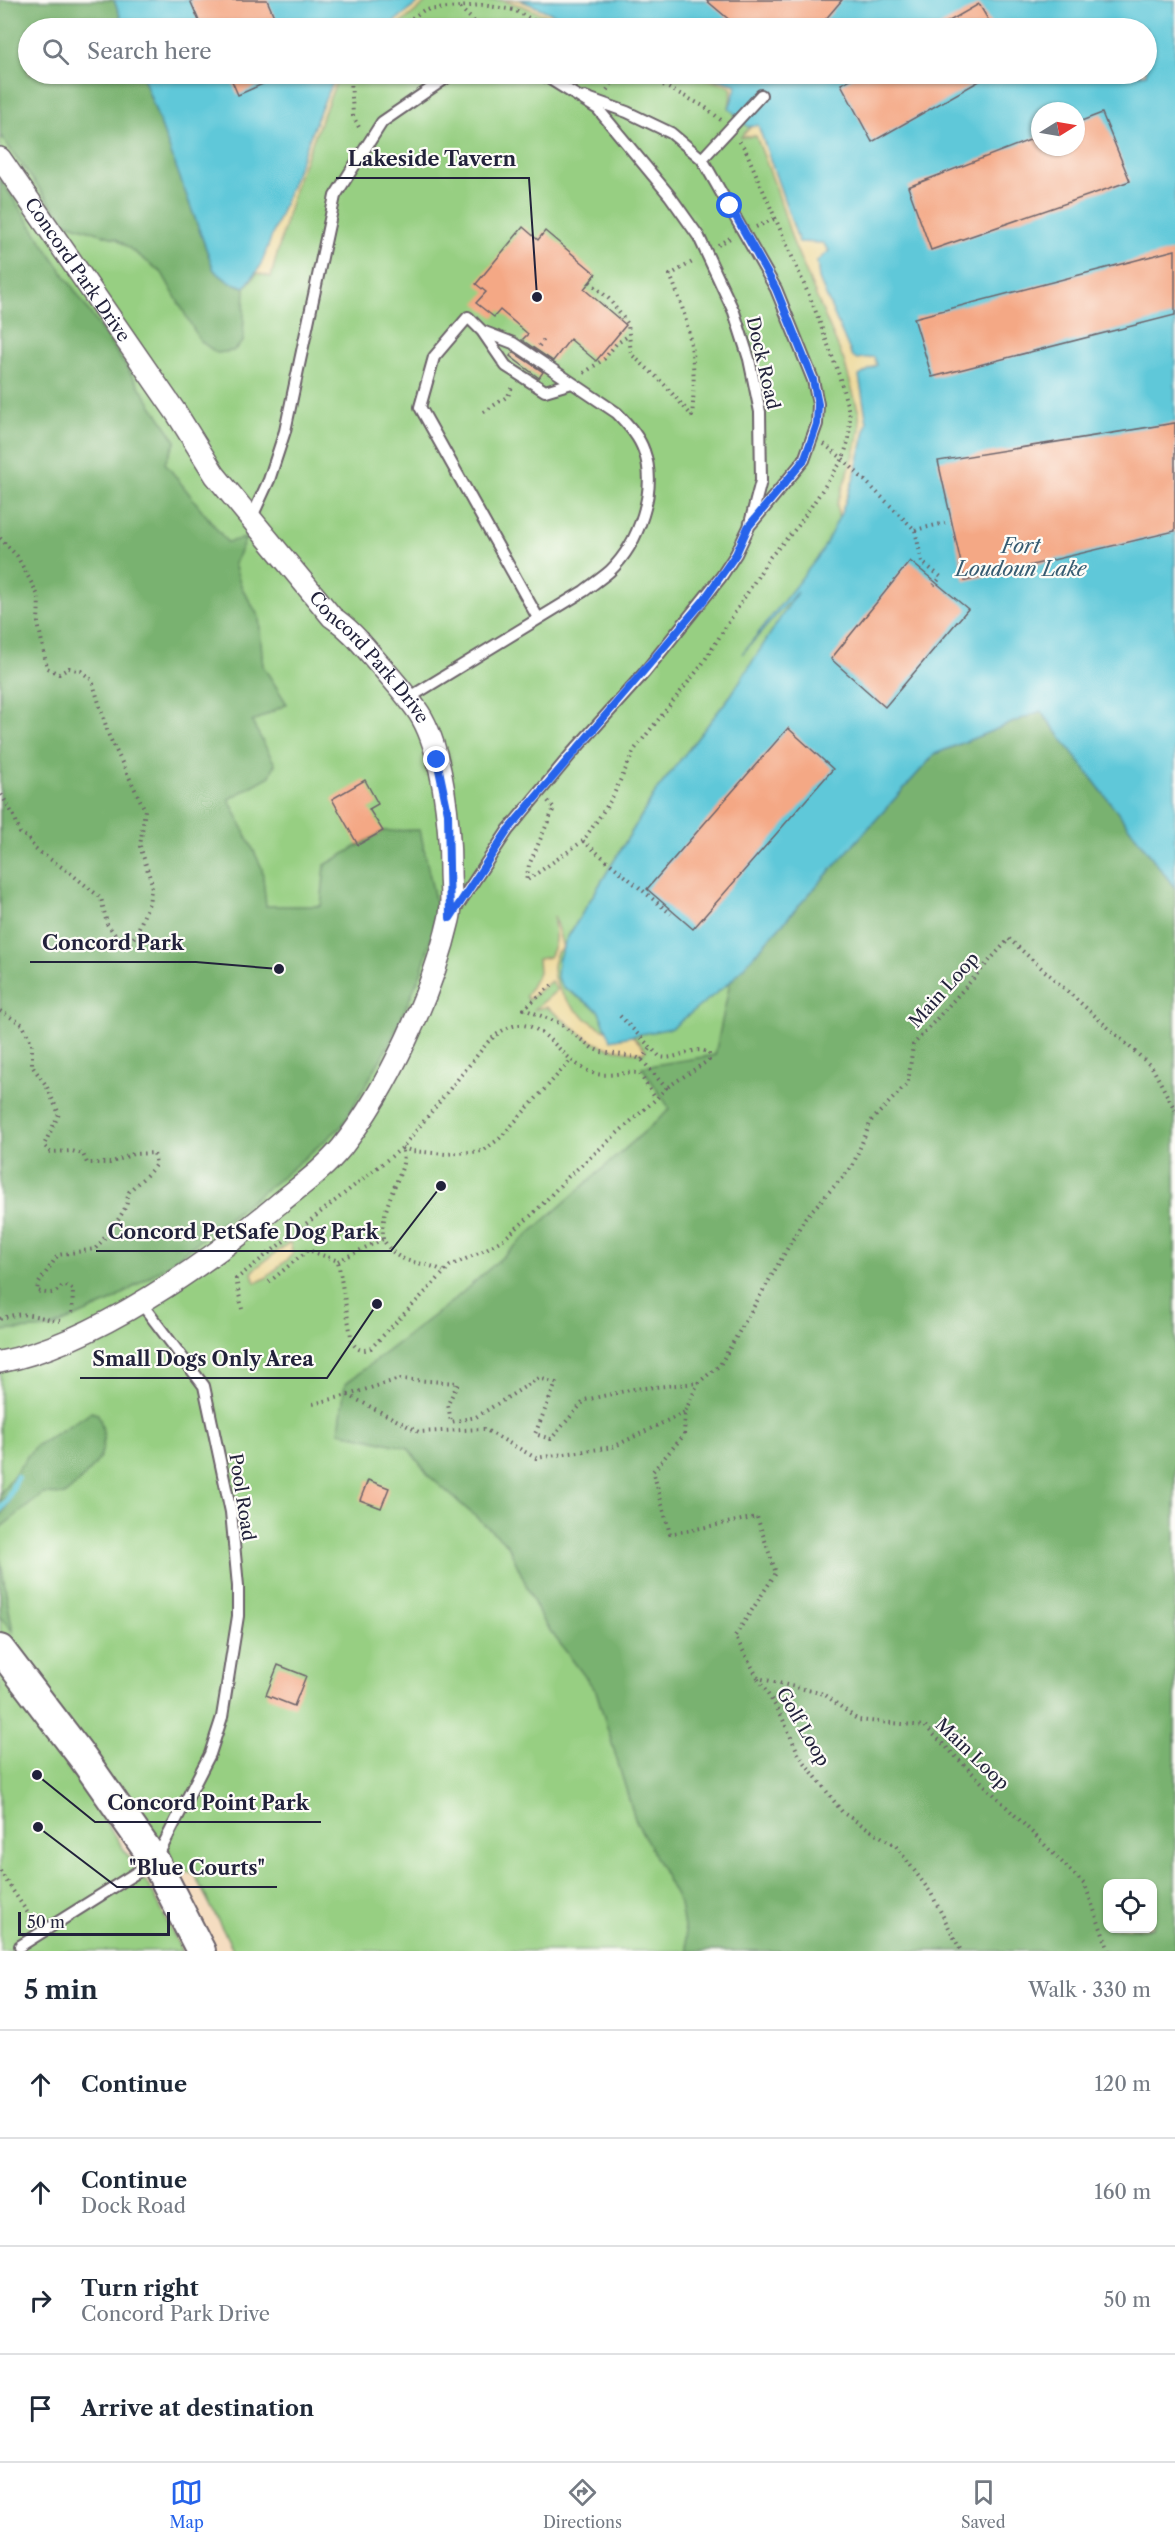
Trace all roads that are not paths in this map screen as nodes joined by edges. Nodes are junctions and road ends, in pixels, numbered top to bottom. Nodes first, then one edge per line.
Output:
1 (437, 84) edge
2 (559, 84) edge
3 (576, 94) junction
4 (761, 95) dead end
5 (0, 158) edge
6 (702, 159) junction
7 (482, 331) junction
8 (572, 383) junction
9 (251, 519) junction
10 (748, 527) junction
11 (538, 618) junction
12 (407, 699) junction
13 (450, 918) junction
14 (141, 1303) junction
15 (0, 1362) edge
16 (0, 1649) edge
17 (154, 1861) junction
18 (20, 1946) dead end
19 (201, 1951) edge

1 - 9 lane
2 - 3 lane, Dock Road
3 - 6 lane
3 - 10 lane, Dock Road
4 - 6 lane
5 - 9 street, Concord Park Drive
6 - 10 lane
7 - 8 lane
7 - 8 lane
7 - 11 lane
8 - 11 lane
9 - 12 street, Concord Park Drive
10 - 13 lane, Dock Road
11 - 12 lane
12 - 13 street, Concord Park Drive
13 - 14 street, Concord Park Drive
14 - 15 street, Concord Park Drive
14 - 17 lane, Pool Road
16 - 17 main road
17 - 18 lane
17 - 19 main road

